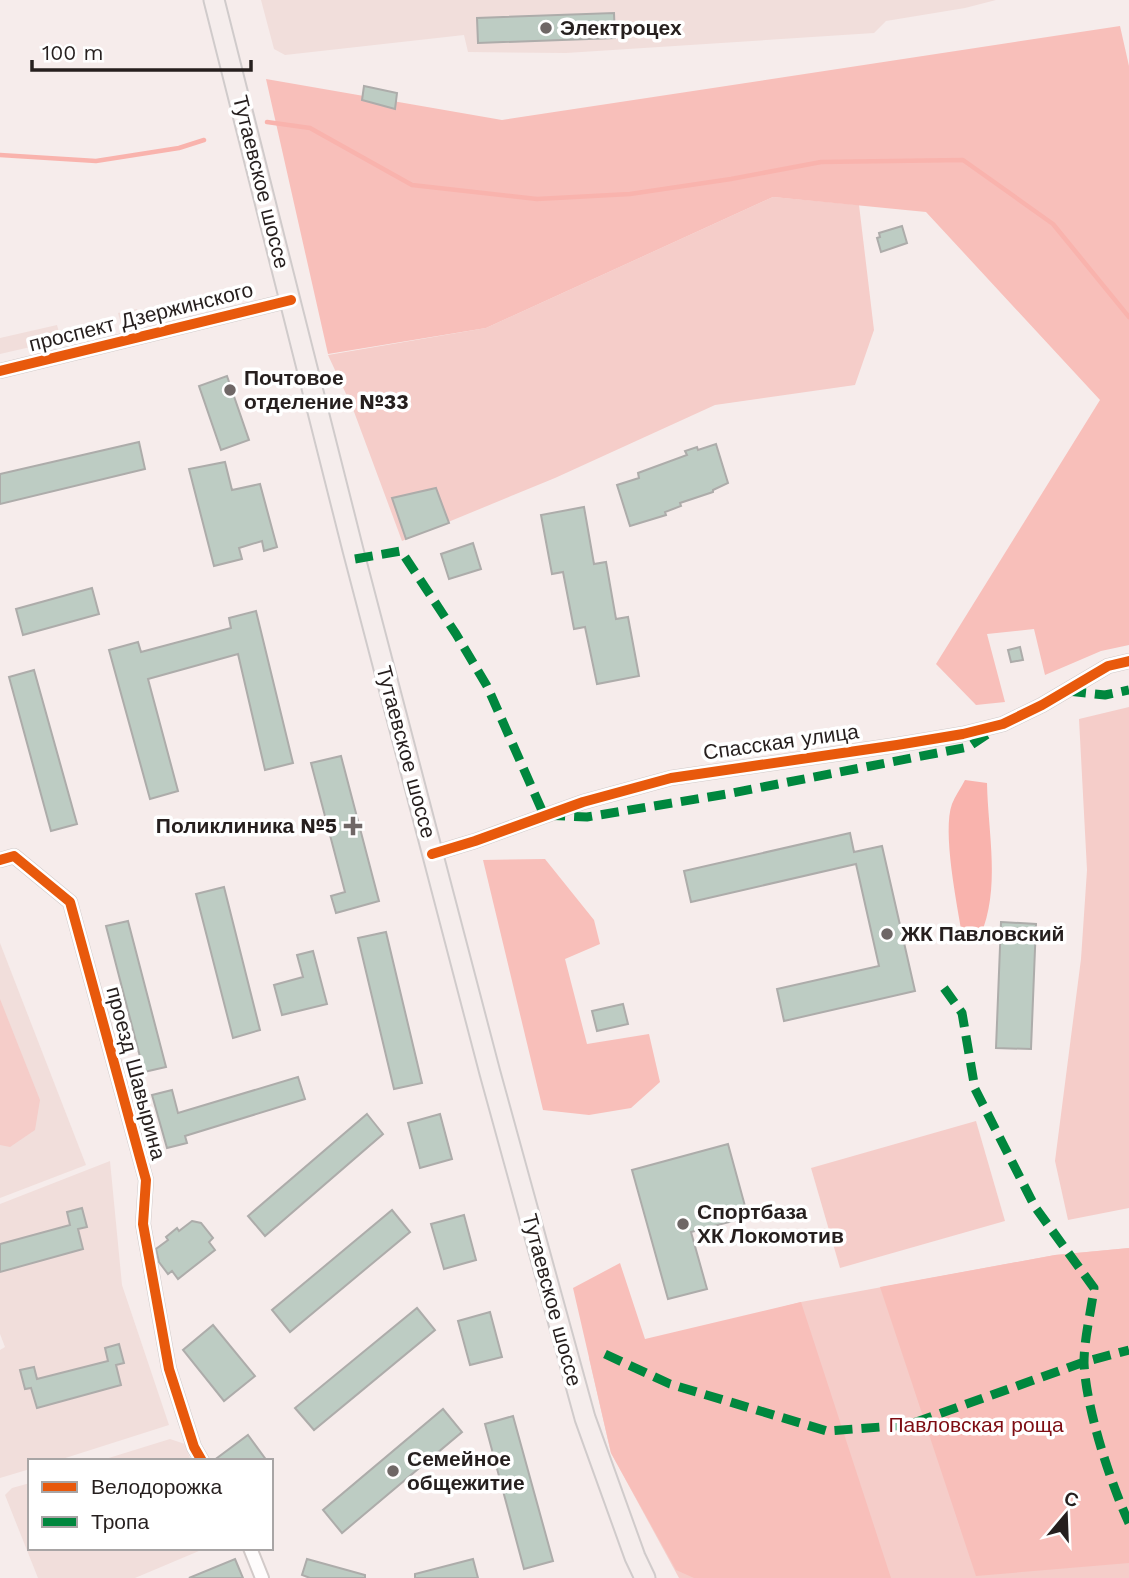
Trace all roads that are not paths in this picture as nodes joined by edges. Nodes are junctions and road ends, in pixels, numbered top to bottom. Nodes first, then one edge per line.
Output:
1 (214, 0) edge
2 (291, 300) junction
3 (0, 371) edge
4 (1129, 661) edge
5 (432, 854) junction
6 (0, 860) edge
7 (201, 1459) edge
8 (251, 1550) edge
9 (262, 1578) edge
10 (645, 1578) edge

1 - 2 main road, Тутаевское шоссе
2 - 3 street, проспект Дзержинского
2 - 5 main road, Тутаевское шоссе
4 - 5 street, Спасская улица
5 - 10 main road, Тутаевское шоссе
6 - 7 street, проезд Шавырина
8 - 9 street

